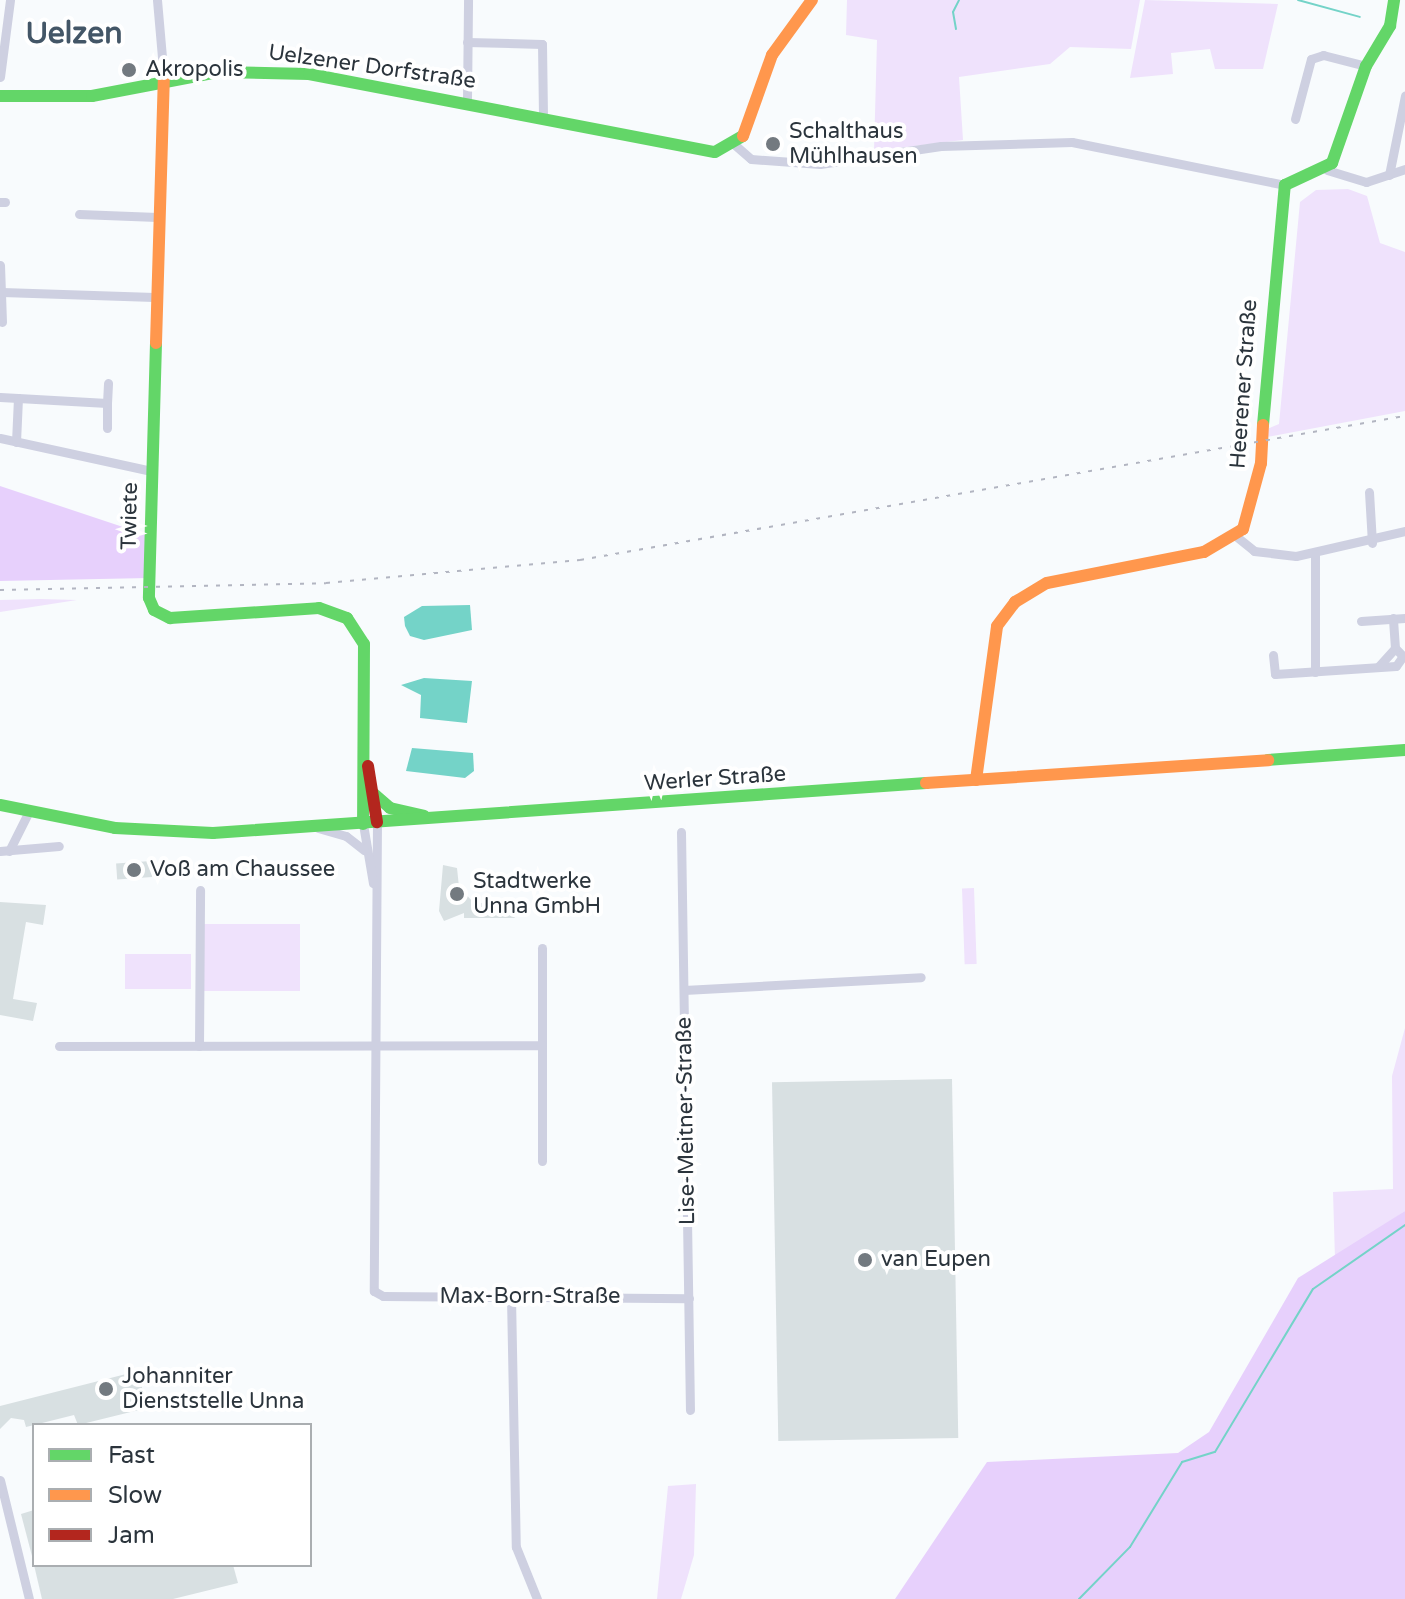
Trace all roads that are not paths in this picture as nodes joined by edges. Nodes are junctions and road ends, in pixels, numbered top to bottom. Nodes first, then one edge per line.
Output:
1 (10, 0) edge
2 (157, 0) edge
3 (468, 0) edge
4 (812, 0) edge
5 (1394, 0) edge
6 (467, 42) junction
7 (1366, 66) junction
8 (0, 77) edge
9 (164, 80) junction
10 (0, 88) edge
11 (0, 96) edge
12 (1405, 96) edge
13 (467, 100) junction
14 (543, 115) junction
15 (1295, 119) dead end
16 (735, 145) junction
17 (1405, 169) edge
18 (1327, 170) junction
19 (1389, 175) junction
20 (1285, 185) junction
21 (79, 214) dead end
22 (157, 217) junction
23 (0, 265) edge
24 (2, 292) junction
25 (154, 297) junction
26 (2, 322) edge
27 (108, 383) dead end
28 (0, 397) edge
29 (18, 398) junction
30 (107, 403) junction
31 (107, 428) dead end
32 (0, 438) edge
33 (16, 442) junction
34 (151, 471) junction
35 (1369, 492) dead end
36 (1405, 531) edge
37 (1237, 537) junction
38 (1372, 543) junction
39 (1315, 554) junction
40 (1393, 618) junction
41 (1405, 618) edge
42 (1361, 621) dead end
43 (1395, 648) junction
44 (1273, 655) dead end
45 (1378, 667) junction
46 (1315, 672) junction
47 (1405, 750) edge
48 (366, 755) junction
49 (976, 780) junction
50 (374, 794) junction
51 (0, 805) edge
52 (28, 813) junction
53 (431, 818) junction
54 (377, 822) junction
55 (363, 824) junction
56 (315, 827) junction
57 (681, 832) dead end
58 (59, 846) dead end
59 (364, 850) junction
60 (4, 851) edge
61 (374, 887) junction
62 (200, 890) dead end
63 (542, 948) dead end
64 (921, 977) dead end
65 (684, 990) junction
66 (542, 1045) junction
67 (59, 1046) dead end
68 (199, 1046) junction
69 (372, 1047) junction
70 (542, 1161) dead end
71 (511, 1297) junction
72 (689, 1298) junction
73 (690, 1410) dead end
74 (0, 1480) edge
75 (29, 1599) edge
76 (537, 1599) edge

1 - 8 street
2 - 9 street
3 - 6 street
4 - 16 street
5 - 7 street
6 - 13 street
6 - 14 street
7 - 15 street
7 - 18 street
9 - 11 street, Uelzener Dorfstraße
9 - 13 street, Uelzener Dorfstraße
9 - 22 street, Twiete
10 - 11 street
12 - 19 street
13 - 14 street, Uelzener Dorfstraße
14 - 16 street, Uelzener Dorfstraße
16 - 20 street
17 - 19 street
18 - 19 street
18 - 20 street
20 - 37 street, Heerener Straße
21 - 22 street
22 - 25 street, Twiete
23 - 24 street
24 - 25 street
24 - 26 street
25 - 34 street, Twiete
27 - 30 street
28 - 29 street
29 - 30 street
29 - 33 street
30 - 31 street
32 - 33 street
33 - 34 street
34 - 48 street, Twiete
35 - 38 street
36 - 38 street
37 - 39 street
37 - 49 street
38 - 39 street
39 - 46 street
40 - 41 street
40 - 42 street
40 - 43 street
43 - 45 street
43 - 45 street
44 - 46 street
45 - 46 street
47 - 49 street, Werler Straße
48 - 50 street, Twiete
48 - 55 street, Twiete
49 - 53 street, Werler Straße
50 - 53 street
50 - 54 street, Twiete
51 - 52 street, Werler Straße
52 - 56 street, Werler Straße
52 - 60 street
53 - 54 street, Werler Straße
54 - 55 street, Werler Straße
54 - 61 street
55 - 56 street, Werler Straße
55 - 59 street
56 - 59 street
57 - 65 street, Lise-Meitner-Straße
58 - 60 street
59 - 61 street
61 - 69 street
62 - 68 street
63 - 66 street
64 - 65 street
65 - 72 street, Lise-Meitner-Straße
66 - 69 street
66 - 70 street
67 - 68 street
68 - 69 street
69 - 71 street, Max-Born-Straße
71 - 72 street, Max-Born-Straße
71 - 76 street
72 - 73 street, Lise-Meitner-Straße
74 - 75 street

